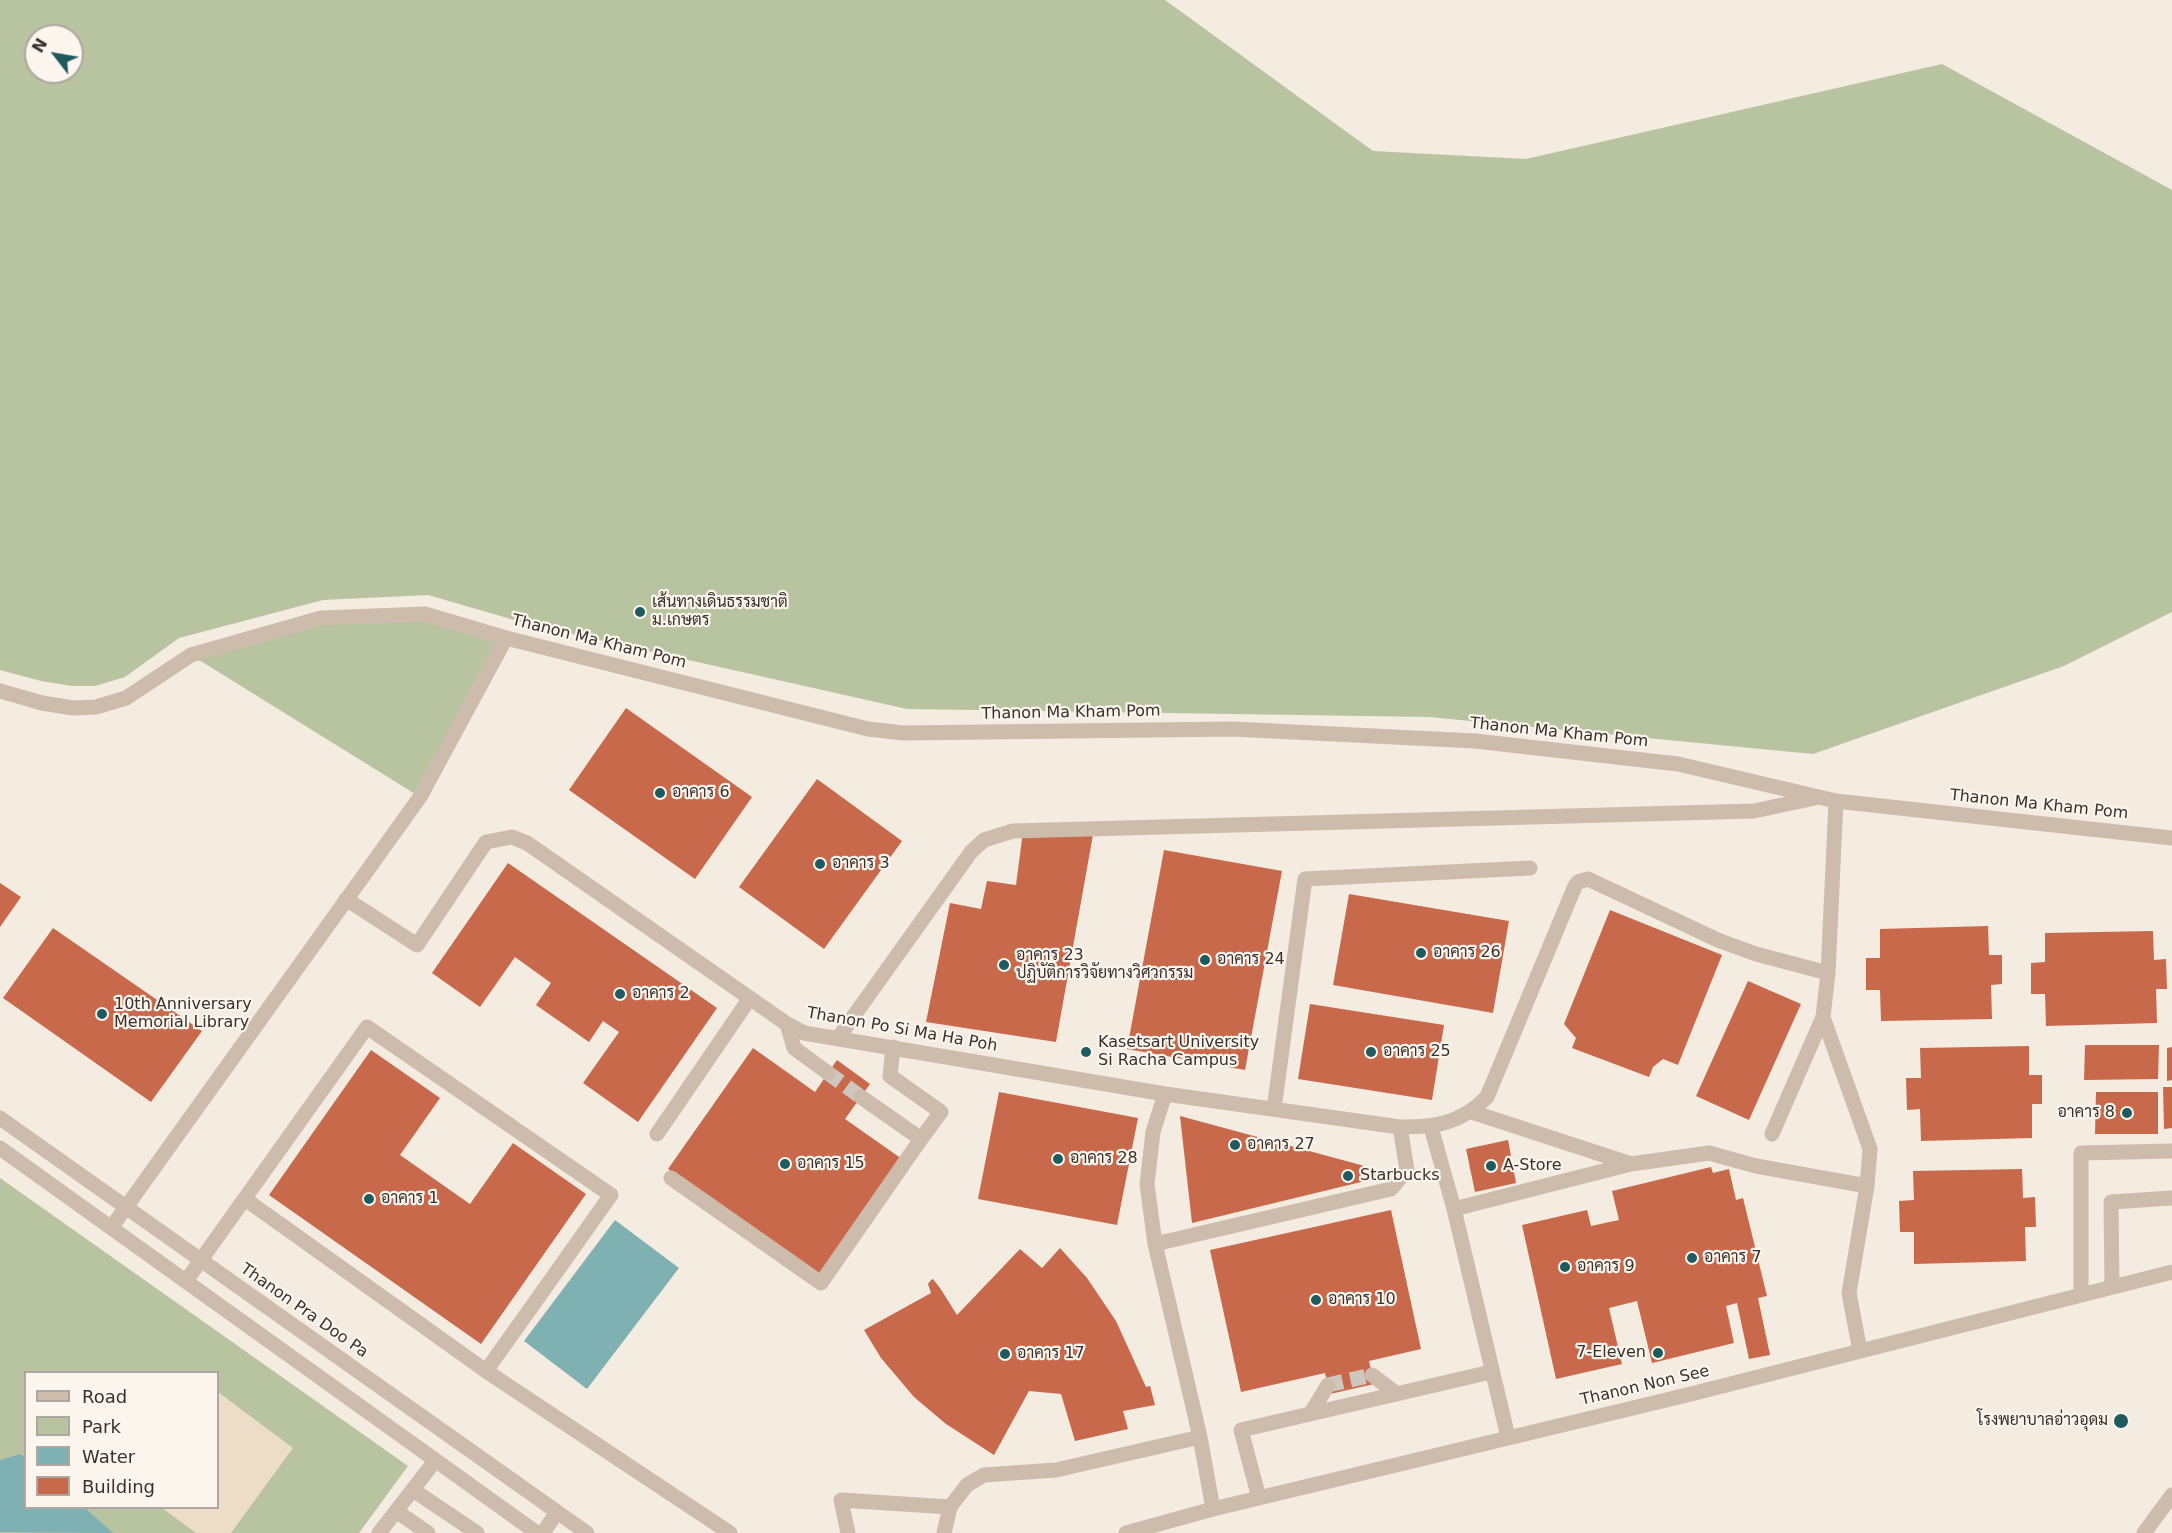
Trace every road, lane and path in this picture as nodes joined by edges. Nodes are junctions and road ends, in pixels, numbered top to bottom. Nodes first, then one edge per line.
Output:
1 (506, 638) junction
2 (0, 691) edge
3 (1828, 799) junction
4 (2172, 838) edge
5 (1530, 868) dead end
6 (346, 899) junction
7 (1828, 973) junction
8 (750, 998) junction
9 (1823, 1017) junction
10 (787, 1024) junction
11 (838, 1038) junction
12 (893, 1047) junction
13 (828, 1073) tunnel mouth
14 (1165, 1094) junction
15 (861, 1097) tunnel mouth
16 (1274, 1109) junction
17 (1472, 1112) junction
18 (0, 1118) edge
19 (1400, 1127) junction
20 (1431, 1127) junction
21 (657, 1134) dead end
22 (1772, 1134) dead end
23 (921, 1139) junction
24 (0, 1148) edge
25 (2172, 1151) edge
26 (1631, 1164) junction
27 (671, 1178) dead end
28 (1867, 1186) junction
29 (2172, 1198) edge
30 (245, 1199) junction
31 (125, 1208) junction
32 (1454, 1209) junction
33 (111, 1228) junction
34 (1155, 1244) junction
35 (201, 1260) junction
36 (2172, 1272) edge
37 (186, 1281) junction
38 (2112, 1287) junction
39 (2081, 1295) junction
40 (1860, 1351) junction
41 (486, 1371) junction
42 (1491, 1372) junction
43 (1372, 1375) dead end
44 (1328, 1385) dead end
45 (1397, 1394) junction
46 (1311, 1413) junction
47 (1200, 1437) junction
48 (1508, 1437) junction
49 (435, 1461) junction
50 (413, 1490) junction
51 (2172, 1495) edge
52 (1259, 1498) junction
53 (950, 1507) junction
54 (1213, 1509) junction
55 (396, 1511) junction
56 (557, 1512) junction
57 (379, 1533) edge
58 (428, 1533) edge
59 (477, 1533) edge
60 (537, 1533) edge
61 (543, 1533) edge
62 (587, 1533) edge
63 (730, 1533) edge
64 (848, 1533) edge
65 (944, 1533) edge
66 (1126, 1533) edge
67 (2144, 1533) edge

1 - 2 street, Thanon Ma Kham Pom
1 - 3 street, Thanon Ma Kham Pom
1 - 6 street
3 - 4 street, Thanon Ma Kham Pom
3 - 7 street
3 - 11 street
5 - 16 street
6 - 8 street, Thanon Po Si Ma Ha Poh
6 - 31 street
7 - 9 street
7 - 17 street
8 - 10 street, Thanon Po Si Ma Ha Poh
8 - 21 street
9 - 22 street
9 - 28 street
10 - 11 street, Thanon Po Si Ma Ha Poh
10 - 13 street
11 - 12 street, Thanon Po Si Ma Ha Poh
12 - 14 street, Thanon Po Si Ma Ha Poh
12 - 23 street
14 - 16 street, Thanon Po Si Ma Ha Poh
14 - 34 street
15 - 23 street
16 - 19 street, Thanon Po Si Ma Ha Poh
17 - 20 street
17 - 26 street
18 - 31 street, Thanon Pra Doo Pa
19 - 20 street, Thanon Po Si Ma Ha Poh
19 - 34 street
20 - 32 street
23 - 27 street
24 - 33 street
25 - 39 street
26 - 28 street
26 - 32 street
28 - 40 street
29 - 38 street
30 - 35 street
30 - 41 street
30 - 41 street
31 - 33 street
31 - 35 street, Thanon Pra Doo Pa
32 - 42 street
33 - 37 street
34 - 47 street
35 - 37 street
35 - 56 street, Thanon Pra Doo Pa
36 - 38 street, Thanon Non See
37 - 49 street
38 - 39 street, Thanon Non See
39 - 40 street, Thanon Non See
40 - 48 street, Thanon Non See
41 - 63 street
42 - 45 street
42 - 48 street
43 - 45 street
44 - 46 street
45 - 46 street
46 - 52 street
47 - 53 street
47 - 54 street
48 - 52 street, Thanon Non See
49 - 50 street
49 - 60 street
50 - 55 street
50 - 59 street
51 - 67 street
52 - 54 street, Thanon Non See
53 - 64 street
53 - 65 street
54 - 66 street, Thanon Non See
55 - 57 street
55 - 58 street
56 - 61 street
56 - 62 street, Thanon Pra Doo Pa

